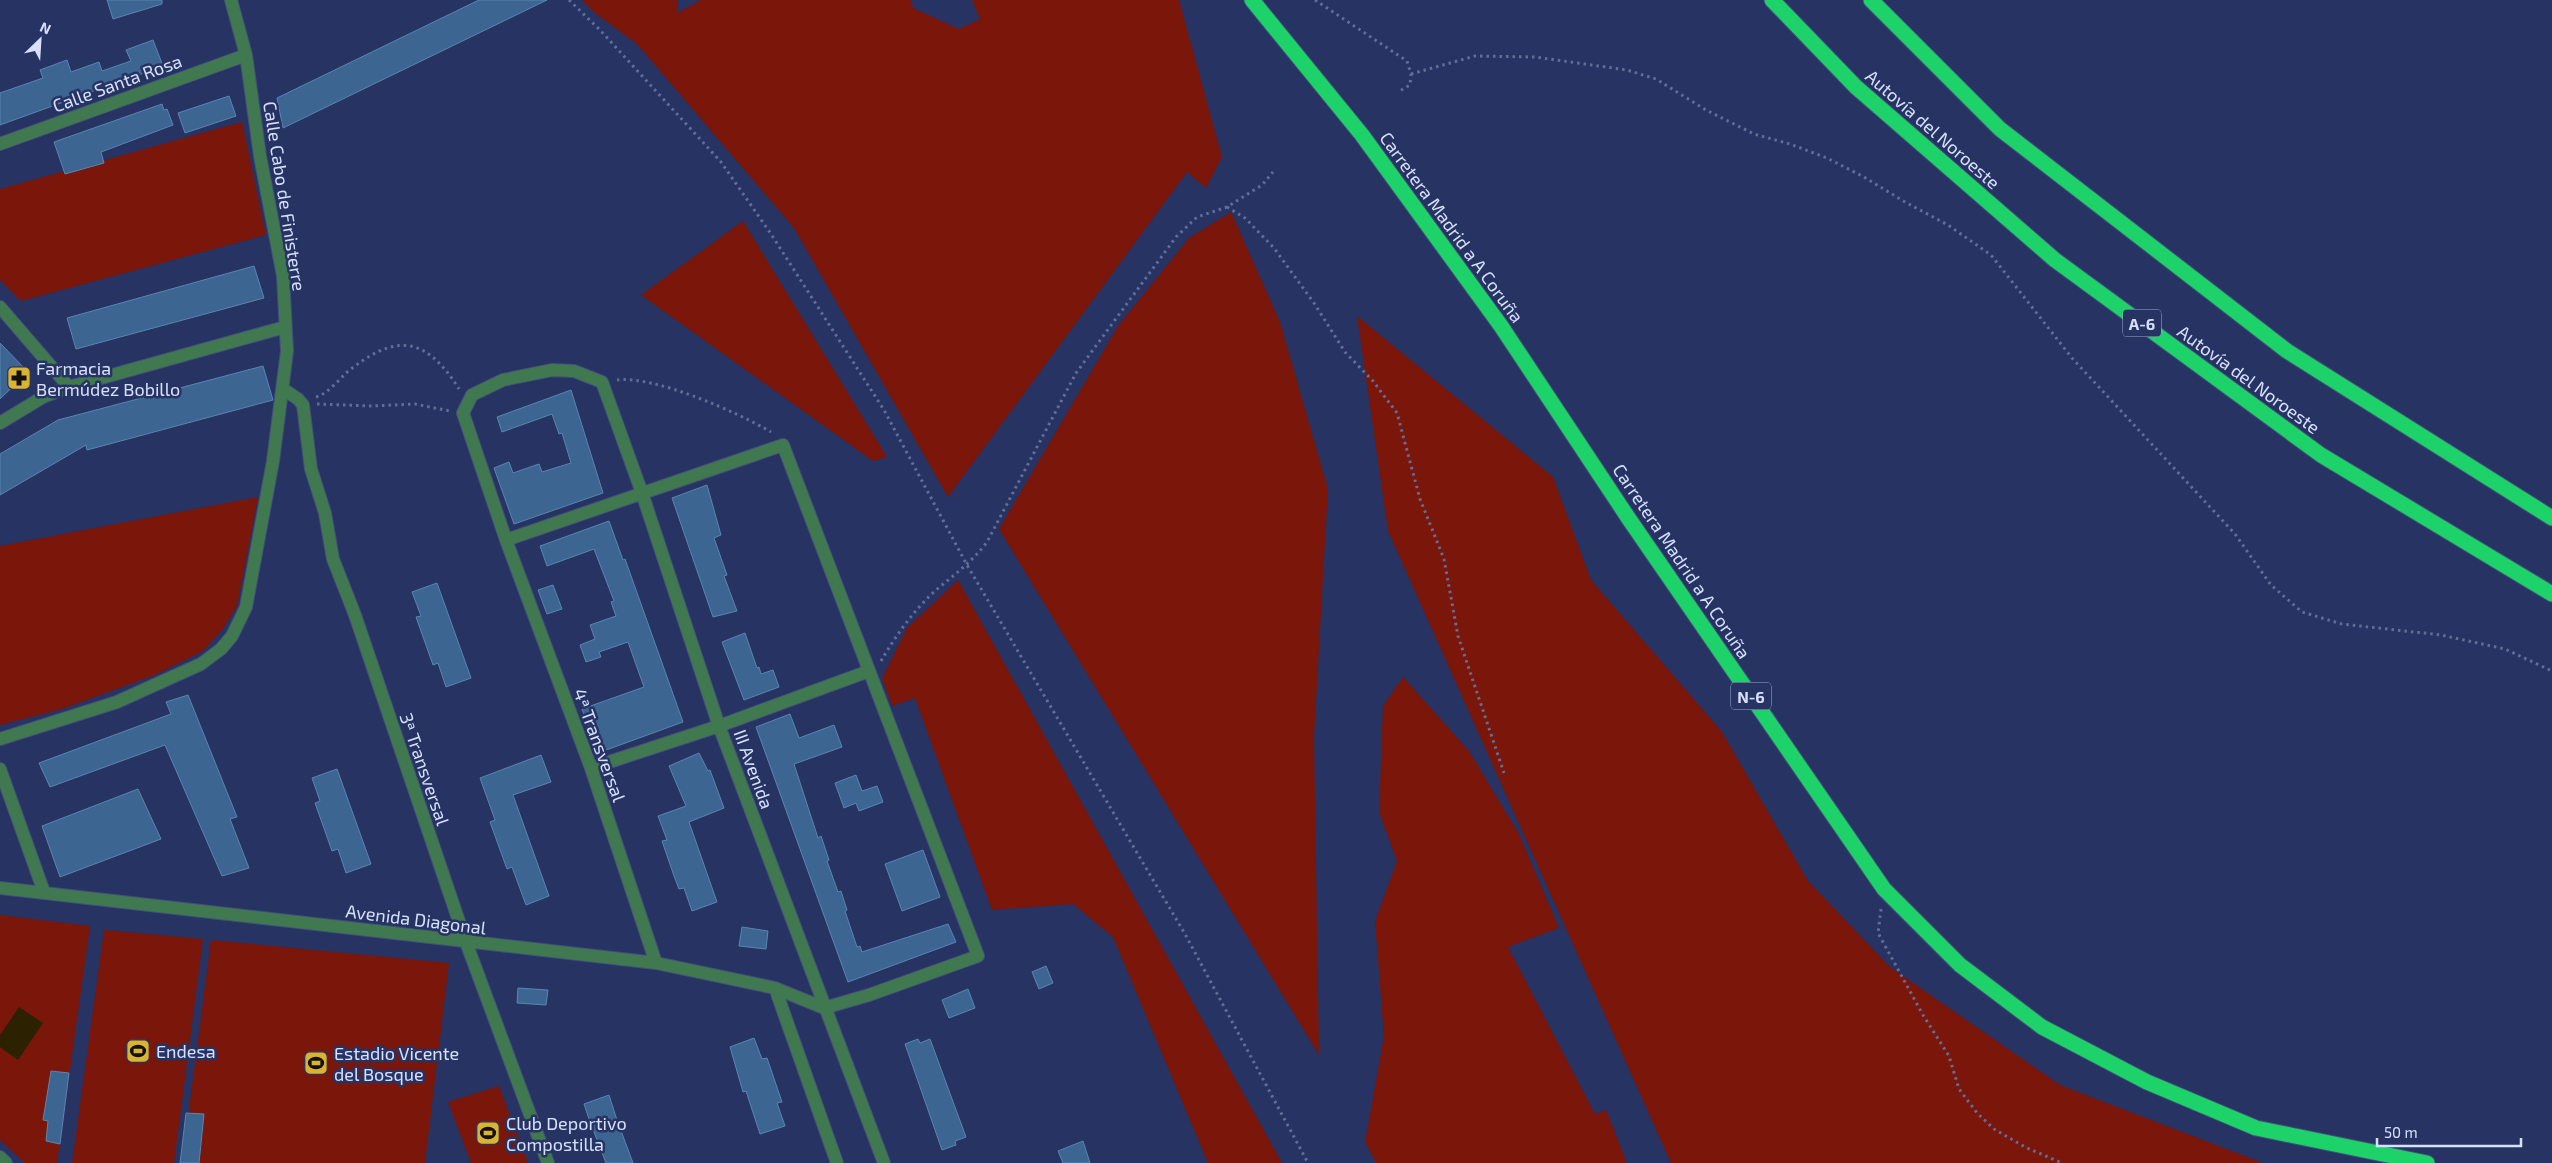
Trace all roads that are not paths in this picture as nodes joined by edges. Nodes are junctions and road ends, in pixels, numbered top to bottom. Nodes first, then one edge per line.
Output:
1 (231, 0) edge
2 (1252, 0) edge
3 (1772, 0) edge
4 (1871, 0) edge
5 (246, 55) junction
6 (0, 144) edge
7 (0, 307) edge
8 (285, 327) junction
9 (602, 382) joint
10 (69, 387) junction
11 (283, 389) junction
12 (0, 423) edge
13 (642, 493) junction
14 (2552, 518) edge
15 (506, 540) junction
16 (2552, 594) edge
17 (870, 673) junction
18 (719, 726) junction
19 (0, 739) edge
20 (591, 768) junction
21 (0, 769) edge
22 (0, 888) edge
23 (44, 892) junction
24 (466, 942) junction
25 (656, 963) junction
26 (775, 988) junction
27 (824, 1008) junction
28 (0, 1157) edge
29 (6, 1163) edge
30 (548, 1163) edge
31 (837, 1163) edge
32 (884, 1163) edge
33 (2427, 1163) edge

1 - 5 street, Calle Cabo de Finisterre
2 - 33 highway, Carretera Madrid a A Coruña / N-6
3 - 16 highway, Autovía del Noroeste / A-6
4 - 14 highway
5 - 6 street, Calle Santa Rosa
5 - 8 street, Calle Cabo de Finisterre
7 - 10 street
8 - 10 street
8 - 11 street, Calle Cabo de Finisterre
9 - 13 street, III Avenida
9 - 15 street, 4ª Transversal
10 - 12 street
11 - 19 street, Calle Cabo de Finisterre
11 - 24 street, 3ª Transversal
13 - 15 street
13 - 17 street
13 - 18 street, III Avenida
15 - 20 street, 4ª Transversal
17 - 18 street
17 - 27 street
18 - 20 street
18 - 27 street, III Avenida
20 - 25 street, 4ª Transversal
21 - 23 street
22 - 23 street, Avenida Diagonal
23 - 24 street, Avenida Diagonal
24 - 25 street, Avenida Diagonal
24 - 30 street, 3ª Transversal
25 - 26 street, Avenida Diagonal
26 - 27 street, Avenida Diagonal
26 - 31 street
27 - 32 street, III Avenida
28 - 29 street

